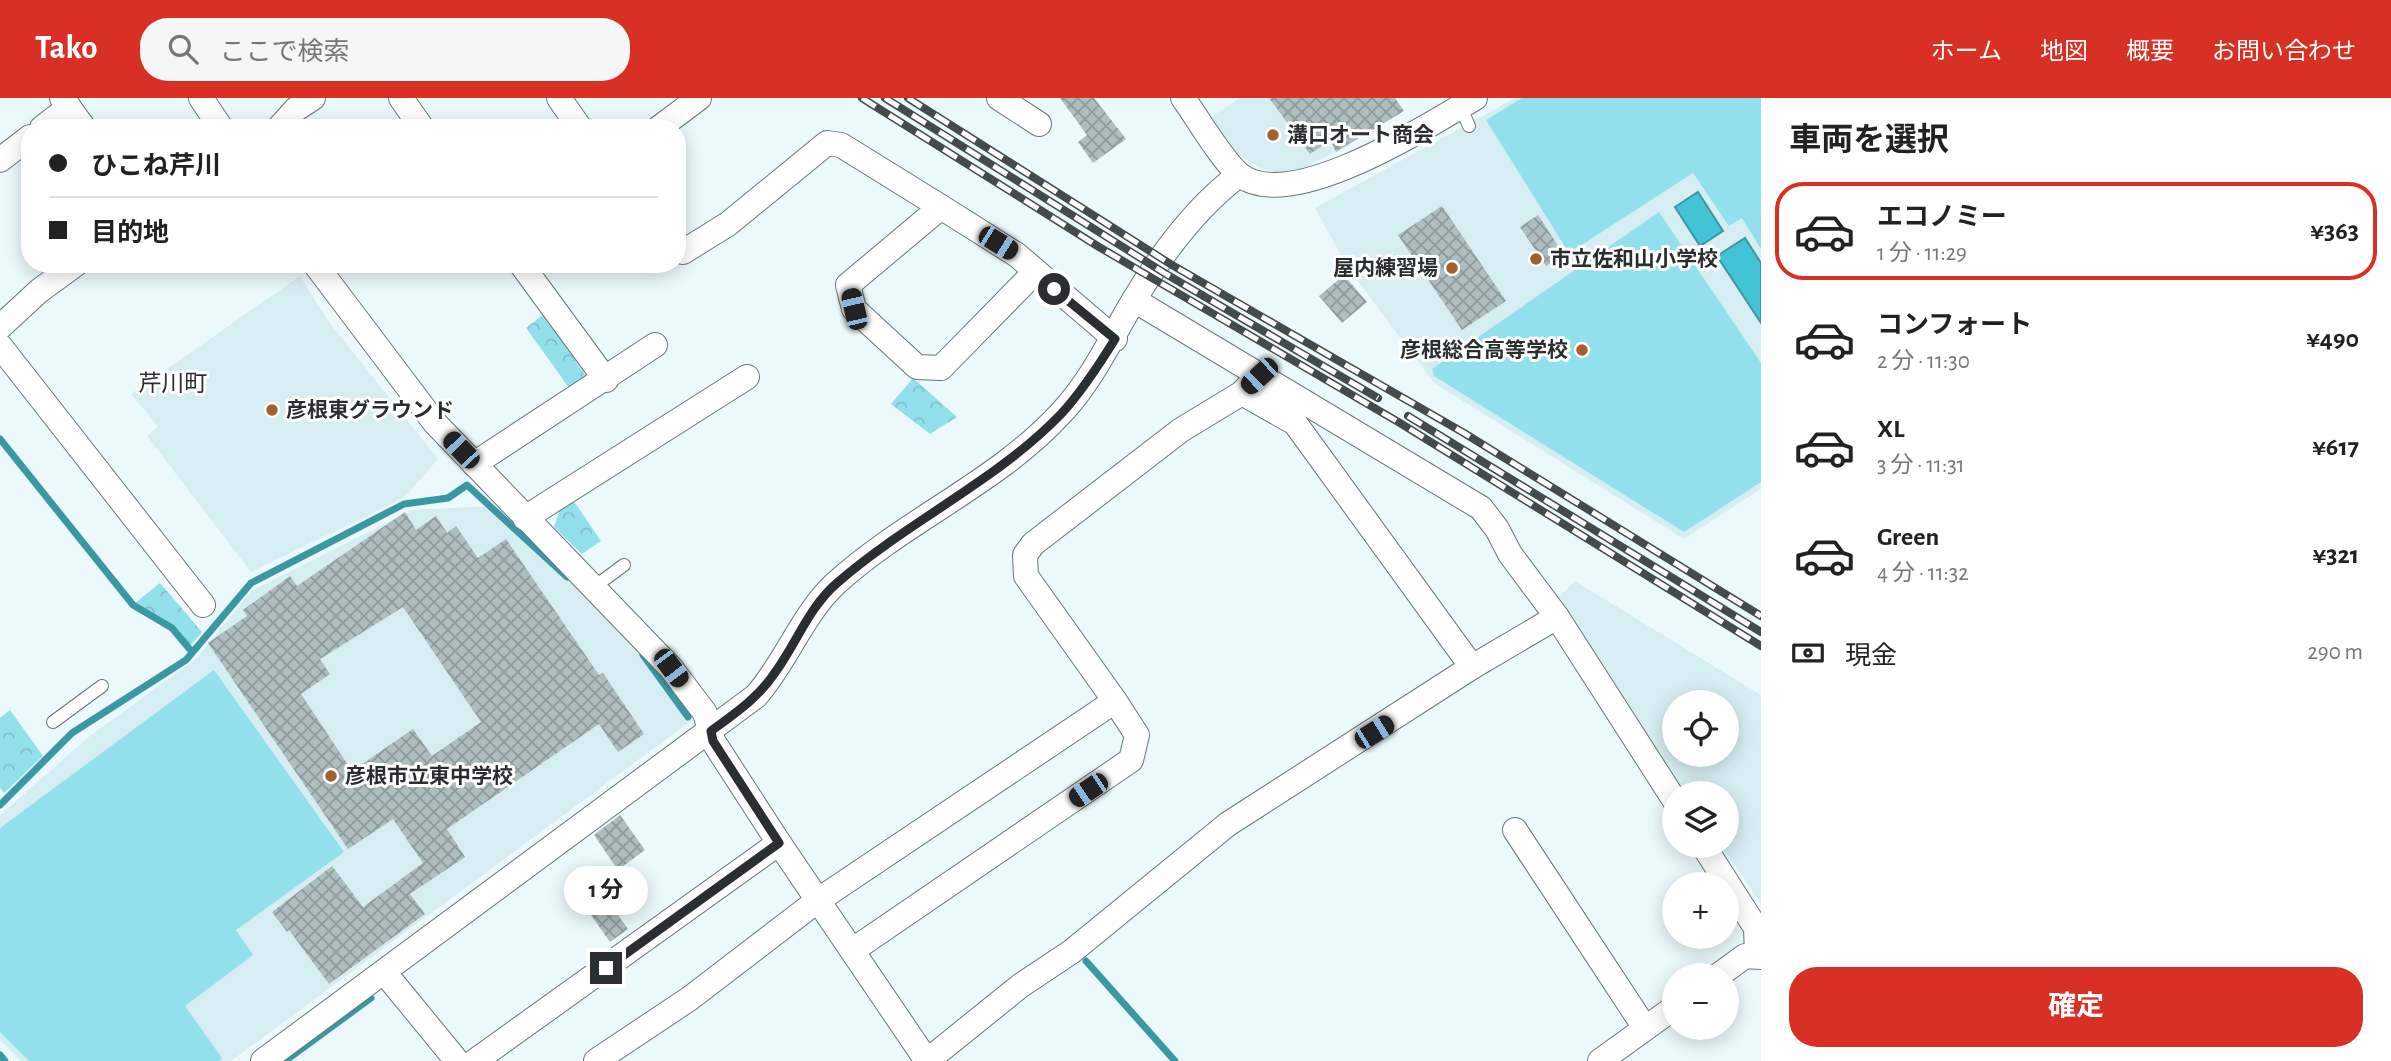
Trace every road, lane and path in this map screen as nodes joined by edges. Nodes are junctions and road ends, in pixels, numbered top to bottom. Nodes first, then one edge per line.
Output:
1 (201, 98) edge
2 (313, 98) edge
3 (401, 98) edge
4 (559, 98) edge
5 (699, 98) edge
6 (999, 98) edge
7 (1183, 98) edge
8 (66, 103) edge
9 (1458, 110) edge
10 (51, 119) edge
11 (78, 119) edge
12 (215, 119) edge
13 (287, 119) edge
14 (416, 119) edge
15 (574, 119) edge
16 (671, 119) edge
17 (1040, 124) dead end
18 (21, 144) edge
19 (0, 160) edge
20 (1239, 175) junction
21 (941, 207) junction
22 (686, 250) edge
23 (1035, 272) junction
24 (64, 273) edge
25 (323, 273) edge
26 (529, 273) edge
27 (1134, 300) junction
28 (0, 327) edge
29 (1115, 339) junction
30 (655, 345) dead end
31 (0, 346) edge
32 (1259, 376) junction
33 (747, 377) dead end
34 (606, 380) junction
35 (1241, 393) junction
36 (474, 464) junction
37 (524, 518) junction
38 (624, 565) dead end
39 (594, 587) junction
40 (203, 605) dead end
41 (1557, 617) junction
42 (1472, 667) junction
43 (102, 686) dead end
44 (1115, 701) junction
45 (53, 722) dead end
46 (711, 731) junction
47 (1662, 781) edge
48 (1515, 830) dead end
49 (779, 843) junction
50 (1711, 858) edge
51 (817, 901) junction
52 (853, 950) junction
53 (1759, 956) edge
54 (1735, 963) edge
55 (384, 972) junction
56 (1662, 1016) edge
57 (1645, 1028) junction
58 (263, 1061) edge
59 (457, 1061) edge
60 (475, 1061) edge
61 (596, 1061) edge
62 (927, 1061) edge
63 (1600, 1061) edge

1 - 12 street
2 - 13 street
3 - 14 street
4 - 15 street
5 - 16 street
6 - 17 street
7 - 20 street
8 - 10 street
8 - 11 street
9 - 20 street
18 - 19 street
20 - 27 street
21 - 22 street
21 - 23 street
21 - 23 street
23 - 29 street
24 - 28 street
25 - 36 street
26 - 34 street
27 - 29 street
27 - 32 street
29 - 46 street
30 - 34 street
31 - 40 street
32 - 35 street
32 - 41 street
33 - 37 street
34 - 36 street
35 - 42 street
35 - 44 street
36 - 37 street
37 - 39 street
38 - 39 lane
39 - 46 street
41 - 42 street
41 - 47 street
42 - 62 street
43 - 45 lane
44 - 51 street
44 - 52 street
46 - 49 street
46 - 55 street
48 - 57 street
49 - 51 street
49 - 60 street
50 - 53 street
51 - 52 street
51 - 61 street
52 - 62 street
53 - 54 street
55 - 58 street
55 - 59 street
56 - 57 street
57 - 63 street

